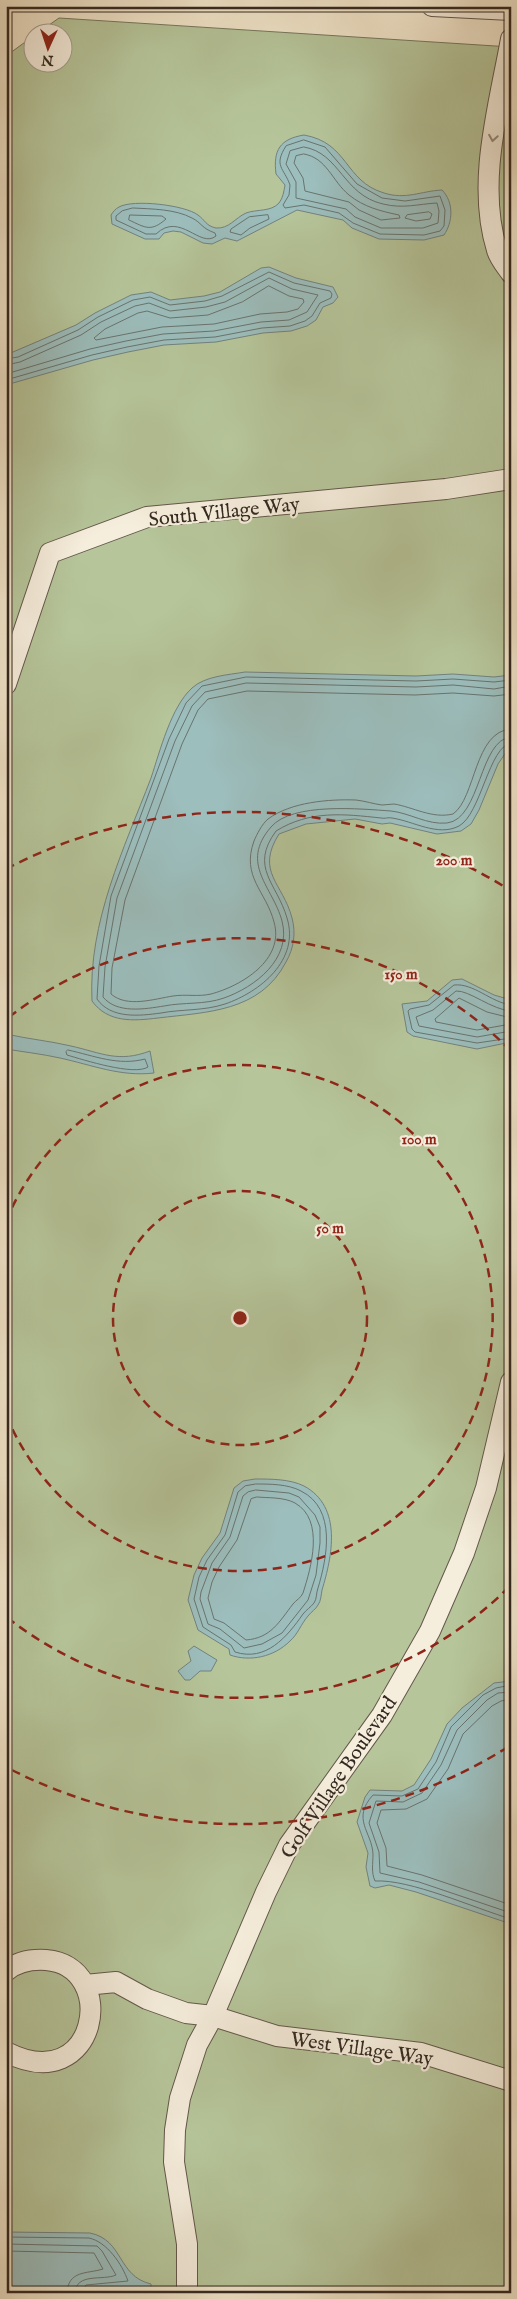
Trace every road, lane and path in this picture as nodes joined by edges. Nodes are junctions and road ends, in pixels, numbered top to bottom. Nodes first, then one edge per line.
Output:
1 (432, 6) edge
2 (511, 10) edge
3 (511, 39) edge
4 (511, 273) edge
5 (511, 479) edge
6 (6, 684) edge
7 (511, 1382) edge
8 (6, 1971) edge
9 (85, 1985) junction
10 (213, 2016) junction
11 (6, 2052) edge
12 (511, 2081) edge
13 (187, 2293) edge

1 - 2 street
3 -> 4 street
5 - 6 street, South Village Way
7 - 10 street, Golf Village Boulevard
8 - 9 street
9 - 10 street, West Village Way
9 - 11 street
10 - 12 street, West Village Way
10 - 13 street, Golf Village Boulevard

